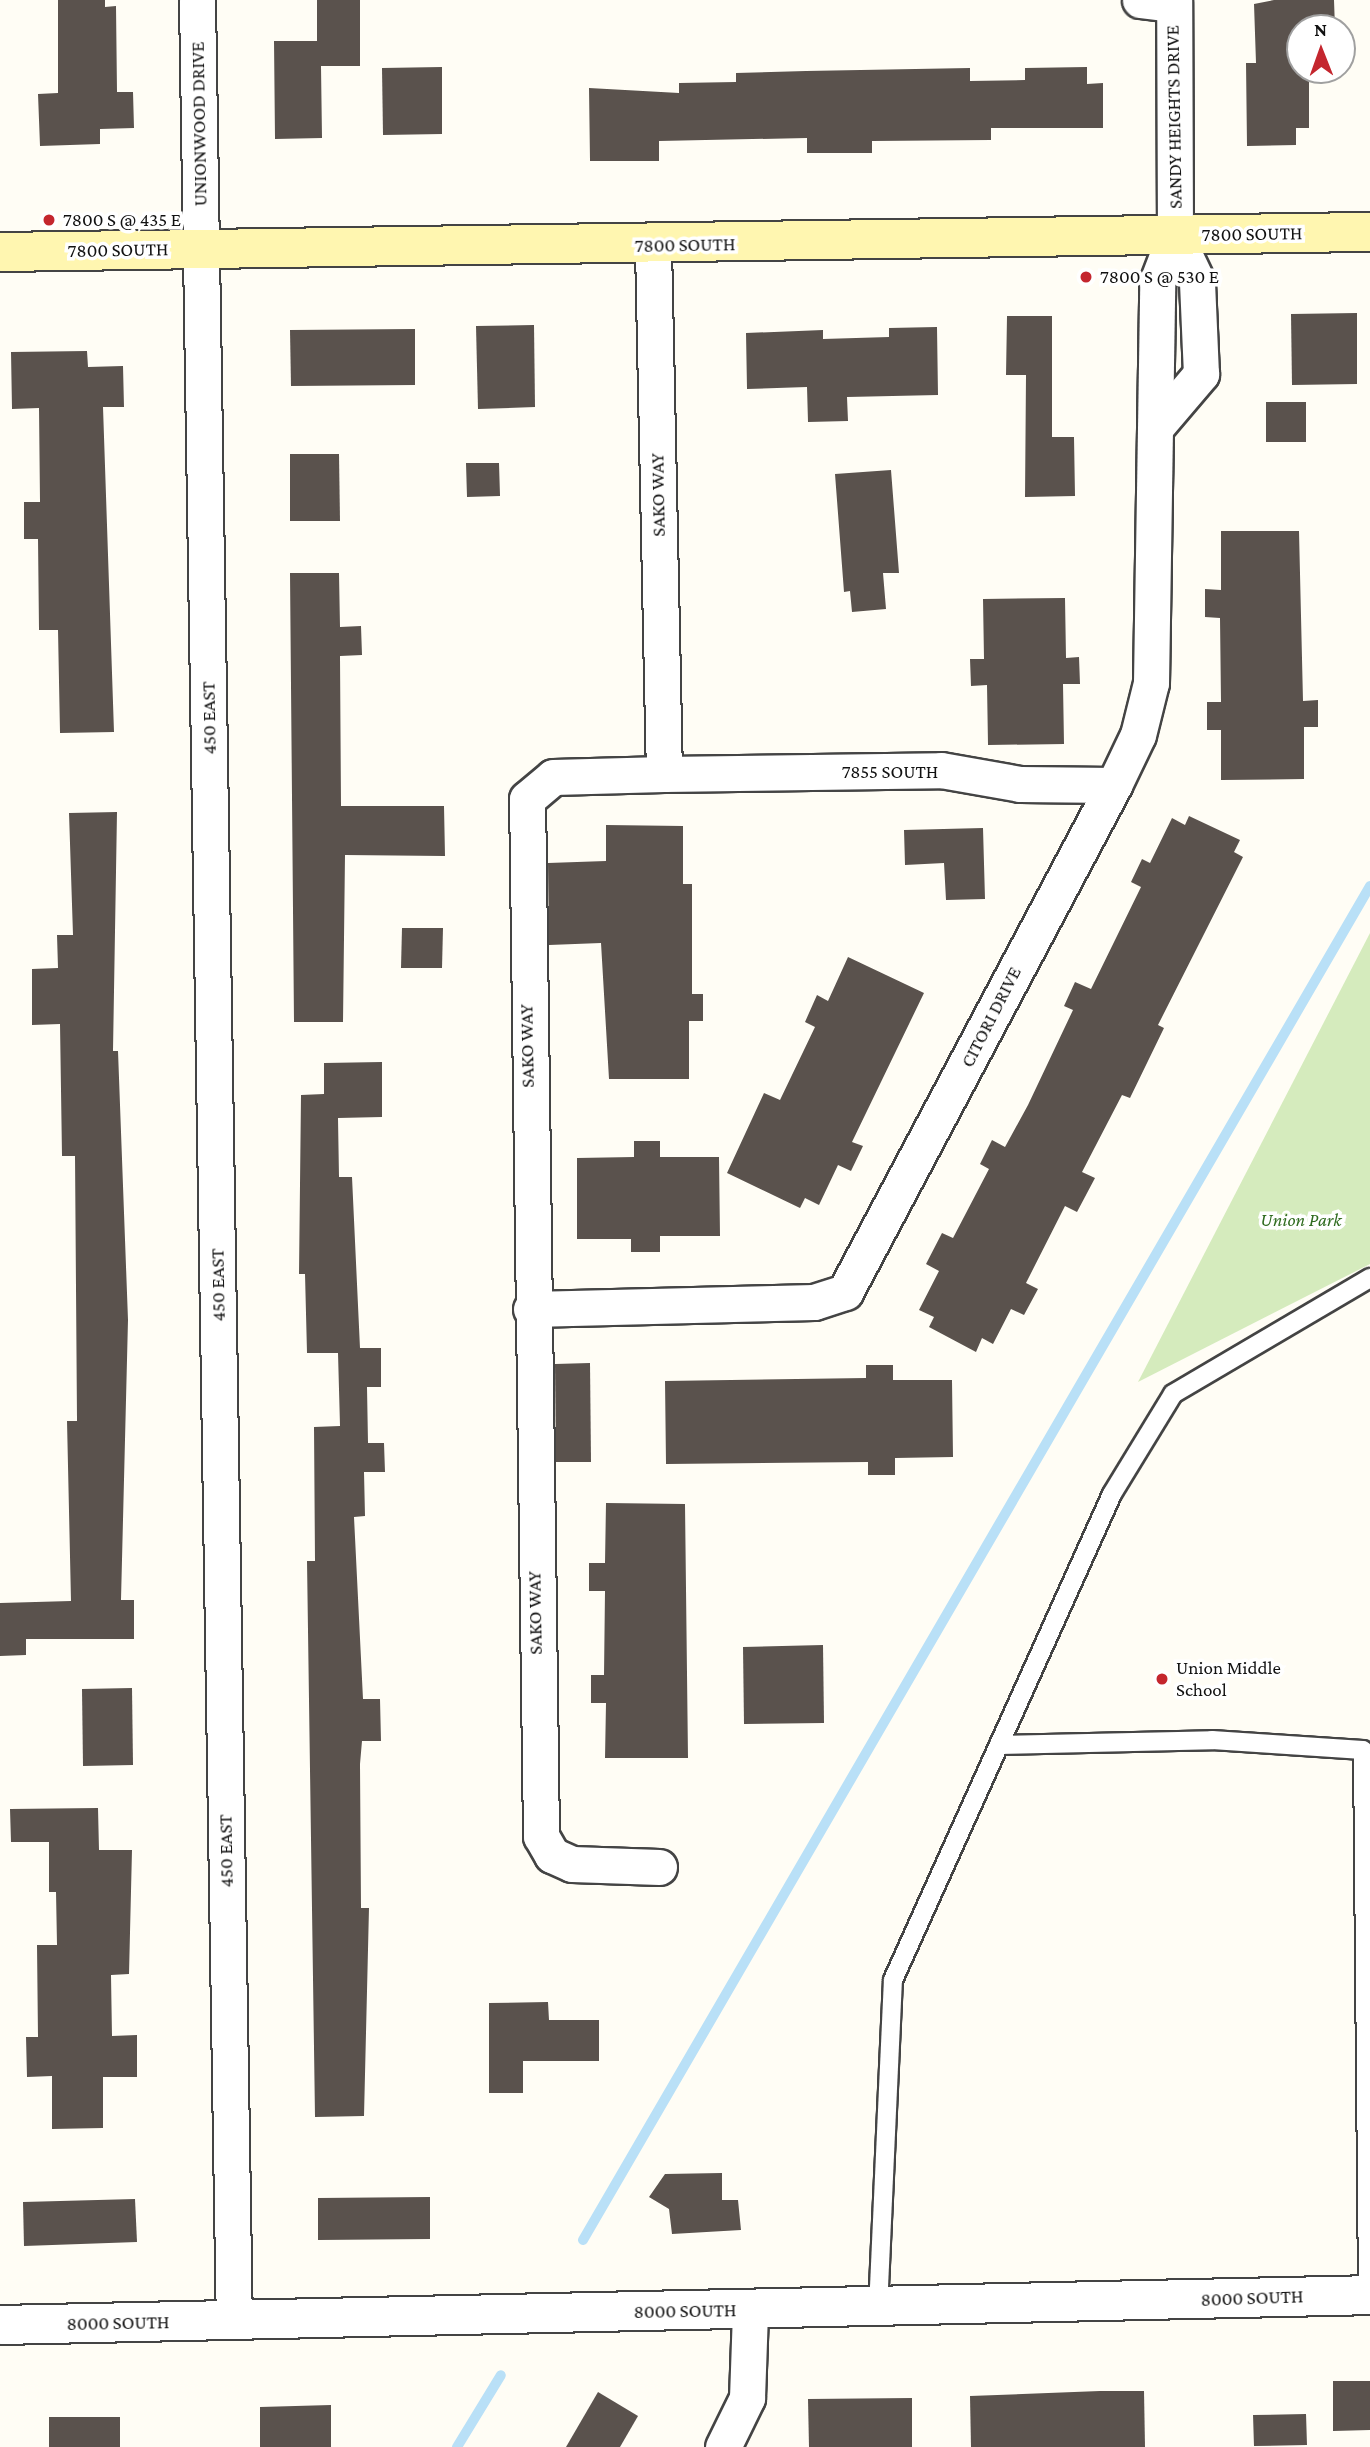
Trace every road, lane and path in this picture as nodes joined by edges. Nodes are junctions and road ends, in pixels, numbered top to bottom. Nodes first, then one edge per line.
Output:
1 (197, 0) edge
2 (1163, 1) edge
3 (1370, 232) edge
4 (1175, 235) junction
5 (653, 246) junction
6 (202, 249) junction
7 (0, 252) edge
8 (664, 774) junction
9 (1114, 785) junction
10 (1370, 1278) edge
11 (531, 1309) junction
12 (999, 1745) junction
13 (659, 1867) dead end
14 (1369, 2295) edge
15 (878, 2309) junction
16 (750, 2310) junction
17 (234, 2320) junction
18 (0, 2325) edge
19 (723, 2447) edge

1 - 6 street, UNIONWOOD DRIVE
2 - 4 street, SANDY HEIGHTS DRIVE
3 - 4 main road, 7800 SOUTH
4 - 5 main road, 7800 SOUTH
4 - 9 street, CITORI DRIVE
5 - 6 main road, 7800 SOUTH
5 - 8 street, SAKO WAY
6 - 7 main road, 7800 SOUTH
6 - 17 street, 450 EAST
8 - 9 street, 7855 SOUTH
8 - 11 street, SAKO WAY
9 - 11 street, CITORI DRIVE
10 - 12 lane
11 - 13 street, SAKO WAY
12 - 14 lane
12 - 15 lane
14 - 15 street, 8000 SOUTH
15 - 16 street, 8000 SOUTH
16 - 17 street, 8000 SOUTH
16 - 19 street
17 - 18 street, 8000 SOUTH

